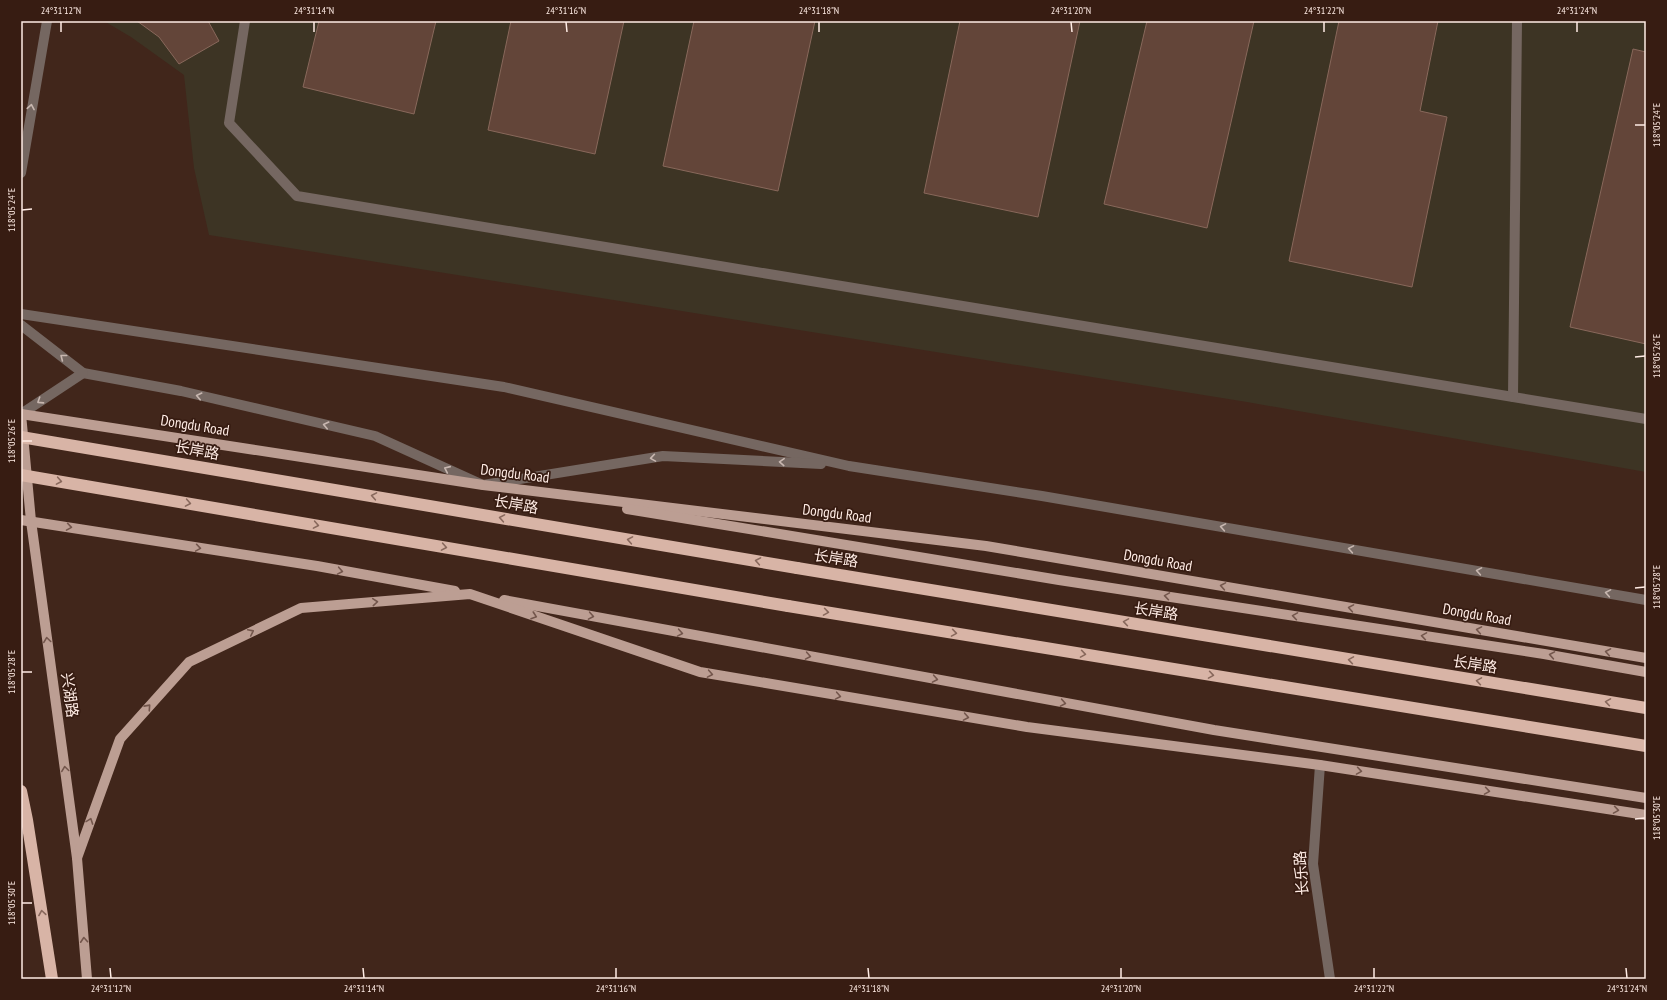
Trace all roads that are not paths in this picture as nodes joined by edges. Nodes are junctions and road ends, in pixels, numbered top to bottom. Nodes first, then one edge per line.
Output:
1 (47, 21) edge
2 (245, 21) edge
3 (1517, 21) edge
4 (21, 173) edge
5 (21, 314) edge
6 (21, 325) edge
7 (83, 373) junction
8 (1513, 397) junction
9 (21, 414) edge
10 (1646, 419) edge
11 (21, 437) edge
12 (849, 466) junction
13 (21, 475) edge
14 (483, 485) junction
15 (26, 521) edge
16 (470, 594) junction
17 (1646, 600) edge
18 (1646, 658) edge
19 (1646, 672) edge
20 (1646, 708) edge
21 (1646, 746) edge
22 (1320, 765) junction
23 (21, 791) edge
24 (1646, 798) edge
25 (1646, 815) edge
26 (77, 858) junction
27 (52, 979) edge
28 (87, 979) edge
29 (1330, 979) edge

4 -> 1 street
2 - 8 street
3 - 8 street
5 - 12 street
7 -> 6 street
7 -> 9 street
14 -> 7 street
8 - 10 street
9 - 14 main road, Dongdu Road
9 - 15 main road, 兴湖路
20 -> 11 highway, 长岸路, bridge
12 -> 14 street
17 -> 12 street
13 -> 21 highway, bridge
18 -> 14 main road, Dongdu Road
19 -> 14 main road
15 -> 16 main road
26 -> 15 main road, 兴湖路
16 -> 22 main road
16 -> 24 main road
26 -> 16 main road
22 -> 25 main road
22 - 29 street, 长乐路
27 -> 23 highway
28 -> 26 main road, 兴湖路

